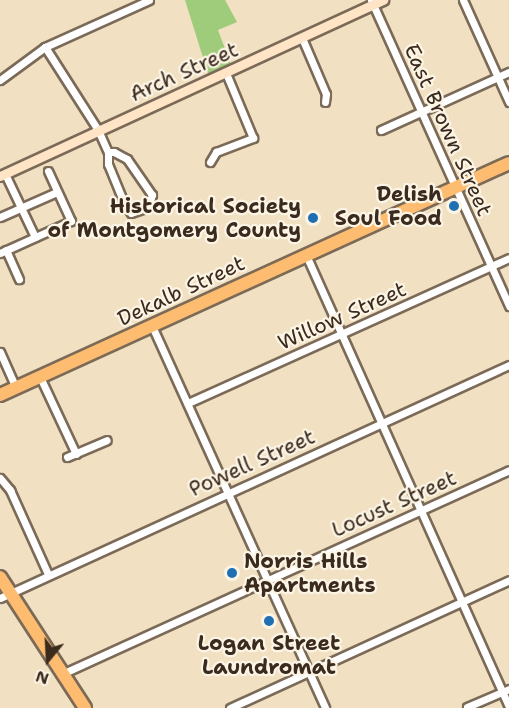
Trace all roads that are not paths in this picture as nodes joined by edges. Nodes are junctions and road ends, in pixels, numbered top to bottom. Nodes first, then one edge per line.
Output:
1 (149, 0) edge
2 (383, 0) edge
3 (463, 0) edge
4 (372, 2) edge
5 (302, 38) junction
6 (45, 47) junction
7 (509, 72) edge
8 (226, 73) junction
9 (497, 77) junction
10 (0, 80) edge
11 (325, 102) dead end
12 (509, 102) edge
13 (421, 111) junction
14 (98, 130) junction
15 (381, 130) dead end
16 (108, 152) junction
17 (210, 162) dead end
18 (509, 163) edge
19 (48, 171) dead end
20 (2, 175) edge
21 (456, 187) junction
22 (57, 192) junction
23 (21, 207) junction
24 (0, 217) edge
25 (35, 237) junction
26 (3, 252) edge
27 (306, 255) junction
28 (509, 258) edge
29 (492, 266) junction
30 (19, 279) dead end
31 (509, 306) edge
32 (152, 326) junction
33 (340, 334) junction
34 (0, 352) edge
35 (509, 365) edge
36 (40, 377) junction
37 (16, 388) junction
38 (0, 395) edge
39 (188, 403) junction
40 (380, 423) junction
41 (107, 440) dead end
42 (76, 454) junction
43 (67, 457) dead end
44 (509, 470) edge
45 (0, 478) edge
46 (228, 491) junction
47 (420, 510) junction
48 (48, 574) junction
49 (0, 577) edge
50 (509, 580) edge
51 (268, 581) junction
52 (5, 595) edge
53 (460, 603) junction
54 (309, 672) junction
55 (64, 673) junction
56 (506, 690) edge
57 (509, 706) edge
58 (467, 707) edge
59 (85, 708) edge
60 (230, 708) edge
61 (325, 708) edge

1 - 6 street
2 - 4 street, Arch Street
3 - 9 street
4 - 5 street, Arch Street
4 - 13 street, East Brown Street
5 - 8 street, Arch Street
5 - 11 street
6 - 10 street
6 - 14 street
7 - 9 street
8 - 14 street, Arch Street
8 - 17 street
9 - 12 street
9 - 13 street
13 - 15 street
13 - 21 street, East Brown Street
14 - 16 street
14 - 20 street, Arch Street
16 - 16 street
18 - 21 highway, Dekalb Street
19 - 22 street
20 - 23 street
21 - 27 highway, Dekalb Street
21 - 29 street, East Brown Street
22 - 23 street
22 - 25 street
23 - 24 street
23 - 25 street
25 - 26 street
26 - 30 street
27 - 32 highway, Dekalb Street
27 - 33 street
28 - 29 street, Willow Street
29 - 31 street, East Brown Street
29 - 33 street, Willow Street
32 - 36 highway, Dekalb Street
32 - 39 street
33 - 39 street, Willow Street
33 - 40 street
34 - 37 street
35 - 40 street, Powell Street
36 - 37 highway, Dekalb Street
36 - 42 street
37 - 38 highway, Dekalb Street
39 - 46 street
40 - 46 street, Powell Street
40 - 47 street
41 - 42 street
42 - 43 street
44 - 47 street, Locust Street
45 - 48 street
46 - 48 street, Powell Street
46 - 51 street
47 - 51 street, Locust Street
47 - 53 street
48 - 52 street, Powell Street
49 - 52 highway
50 - 53 street
51 - 54 street
51 - 55 street, Locust Street
52 - 55 highway
53 - 54 street
53 - 56 street
54 - 60 street
54 - 61 street
55 - 59 highway
56 - 57 street
56 - 58 street

